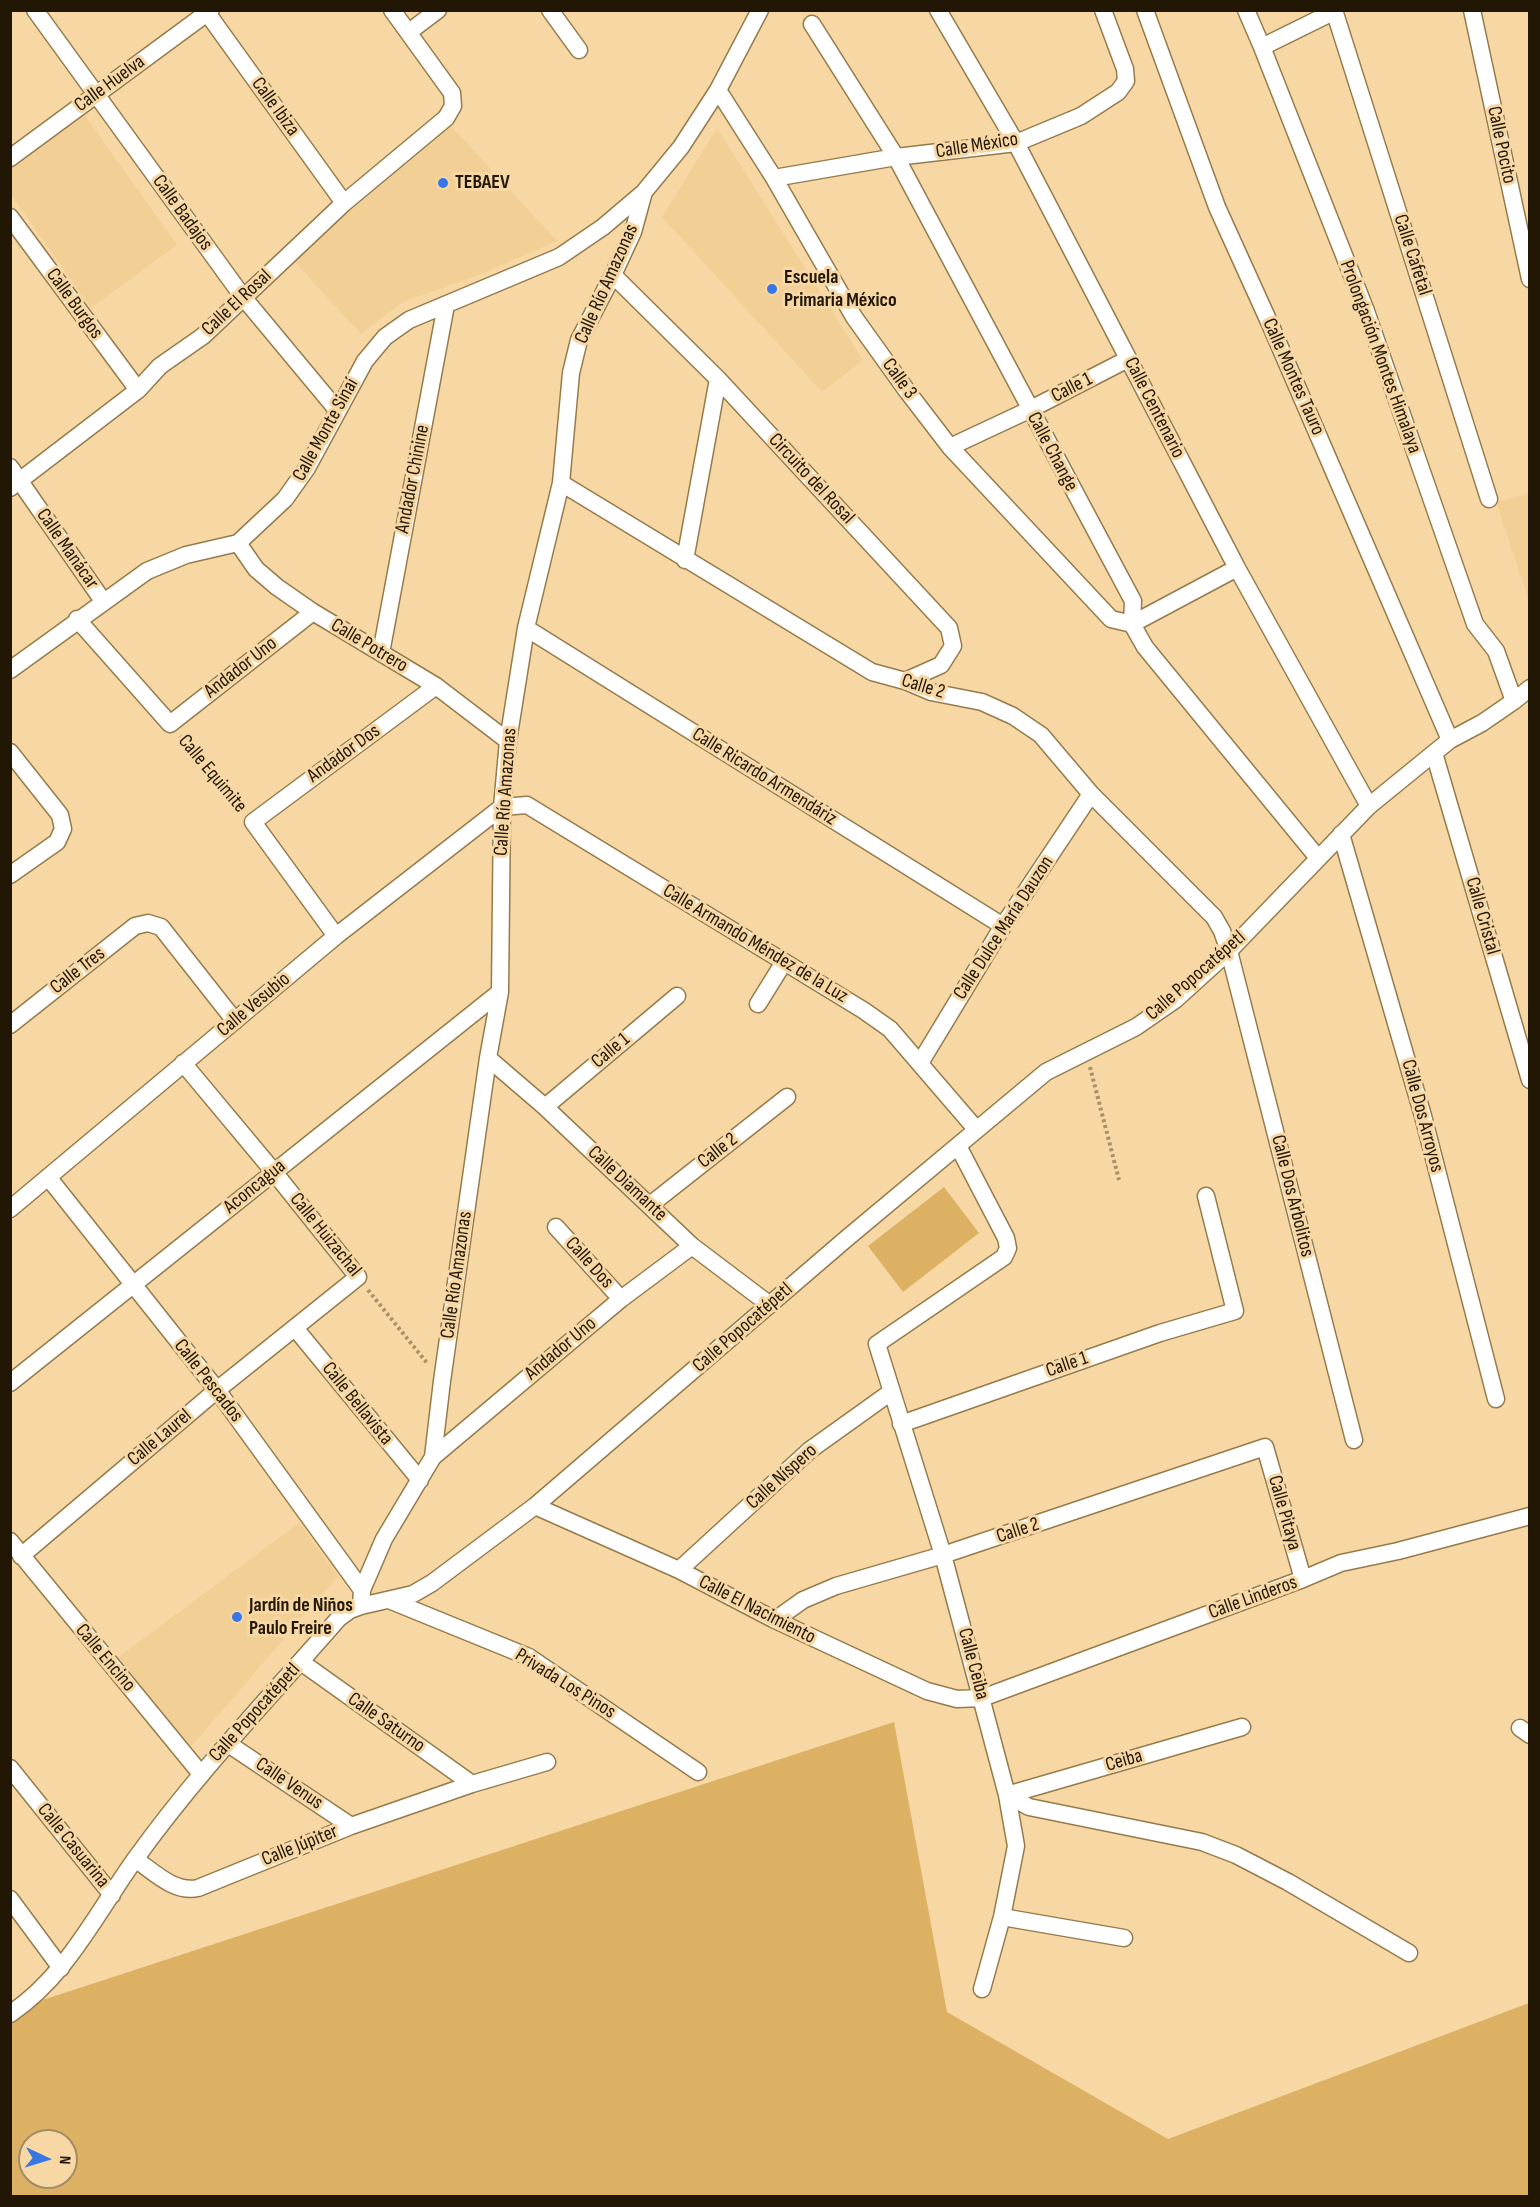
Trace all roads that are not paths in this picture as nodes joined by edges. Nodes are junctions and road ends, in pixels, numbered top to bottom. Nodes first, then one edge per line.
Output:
1 (35, 10) edge
2 (392, 10) edge
3 (438, 10) edge
4 (550, 10) edge
5 (760, 10) edge
6 (938, 10) edge
7 (1103, 10) edge
8 (1145, 10) edge
9 (1246, 10) edge
10 (1472, 10) edge
11 (208, 11) edge
12 (1334, 11) edge
13 (812, 24) dead end
14 (409, 32) junction
15 (1262, 47) junction
16 (579, 51) dead end
17 (718, 90) junction
18 (96, 95) junction
19 (1016, 143) junction
20 (896, 157) junction
21 (10, 158) edge
22 (774, 178) junction
23 (644, 192) junction
24 (344, 203) junction
25 (10, 217) edge
26 (613, 275) junction
27 (1530, 279) edge
28 (243, 297) junction
29 (446, 305) junction
30 (1128, 359) junction
31 (718, 379) junction
32 (138, 390) junction
33 (337, 410) junction
34 (1029, 410) junction
35 (950, 447) junction
36 (14, 478) edge
37 (561, 483) junction
38 (1489, 499) dead end
39 (238, 543) junction
40 (685, 560) junction
41 (1237, 568) junction
42 (103, 601) junction
43 (314, 612) junction
44 (77, 620) junction
45 (1132, 624) junction
46 (526, 628) junction
47 (381, 653) junction
48 (10, 670) edge
49 (905, 681) junction
50 (436, 686) junction
51 (1530, 688) edge
52 (1514, 701) junction
53 (170, 724) joint
54 (1450, 740) junction
55 (508, 741) junction
56 (10, 753) edge
57 (1434, 753) junction
58 (1091, 794) junction
59 (1369, 806) junction
60 (502, 807) junction
61 (253, 822) joint
62 (1341, 834) junction
63 (1318, 858) junction
64 (10, 875) edge
65 (1003, 927) junction
66 (336, 936) junction
67 (1229, 951) junction
68 (784, 962) junction
69 (500, 992) junction
70 (677, 996) dead end
71 (758, 1004) dead end
72 (235, 1021) junction
73 (10, 1025) edge
74 (488, 1058) junction
75 (920, 1062) junction
76 (183, 1063) junction
77 (1530, 1080) edge
78 (787, 1097) dead end
79 (545, 1107) junction
80 (976, 1129) junction
81 (958, 1146) junction
82 (274, 1172) junction
83 (48, 1177) junction
84 (1206, 1196) dead end
85 (650, 1205) junction
86 (10, 1209) edge
87 (556, 1227) dead end
88 (692, 1246) junction
89 (358, 1277) joint
90 (134, 1286) junction
91 (621, 1299) junction
92 (770, 1305) junction
93 (295, 1328) junction
94 (10, 1383) edge
95 (217, 1390) junction
96 (891, 1392) junction
97 (1496, 1399) dead end
98 (901, 1424) junction
99 (1354, 1440) dead end
100 (1265, 1447) joint
101 (434, 1457) junction
102 (420, 1480) junction
103 (535, 1506) junction
104 (1530, 1516) edge
105 (10, 1541) edge
106 (943, 1555) junction
107 (21, 1556) junction
108 (679, 1570) junction
109 (1303, 1579) junction
110 (362, 1598) junction
111 (389, 1600) junction
112 (775, 1620) junction
113 (301, 1662) junction
114 (982, 1698) junction
115 (1242, 1727) dead end
116 (227, 1743) junction
117 (547, 1762) dead end
118 (10, 1768) edge
119 (698, 1772) dead end
120 (201, 1774) junction
121 (472, 1784) junction
122 (1007, 1796) junction
123 (351, 1826) junction
124 (135, 1859) junction
125 (112, 1895) junction
126 (10, 1899) edge
127 (1002, 1917) junction
128 (1124, 1938) dead end
129 (1408, 1953) dead end
130 (61, 1968) junction
131 (982, 1989) dead end
132 (10, 2014) edge

1 - 18 street, Calle Badajos
2 - 14 street
3 - 14 street
4 - 16 street
5 - 17 street, Calle Río Amazonas
6 - 19 street, Calle Centenario
7 - 19 street, Calle México
8 - 54 street, Calle Montes Tauro
9 - 15 street, Prolongación Montes Himalaya
10 - 27 street, Calle Pocito
11 - 18 street, Calle Huelva
11 - 24 street, Calle Ibiza
12 - 15 street
12 - 38 street, Calle Cafetal
13 - 20 street, Calle Change
14 - 24 street, Calle El Rosal
15 - 52 street, Prolongación Montes Himalaya
17 - 22 street, Calle 3
17 - 23 street, Calle Río Amazonas
18 - 21 street, Calle Huelva
18 - 28 street, Calle Badajos
19 - 20 street, Calle México
19 - 30 street, Calle Centenario
20 - 22 street, Calle México
20 - 34 street, Calle Change
22 - 35 street, Calle 3
23 - 26 street, Calle Río Amazonas
23 - 29 street, Calle Monte Sinaí
24 - 28 street, Calle El Rosal
25 - 32 street, Calle Burgos
26 - 31 street, Circuito del Rosal
26 - 37 street, Calle Río Amazonas
28 - 32 street, Calle El Rosal
28 - 33 street, Calle Badajos
29 - 33 street, Calle Monte Sinaí
29 - 47 street, Andador Chinine
30 - 34 street, Calle 1
30 - 41 street, Calle Centenario
31 - 40 street
31 - 49 street, Circuito del Rosal
32 - 36 street, Calle El Rosal
33 - 39 street, Calle Monte Sinaí
34 - 35 street, Calle 1
34 - 45 street, Calle Change
35 - 45 street, Calle 3
36 - 42 street, Calle Manácar
37 - 40 street, Calle 2
37 - 46 street, Calle Río Amazonas
39 - 42 street
39 - 43 street, Calle Potrero
40 - 49 street, Calle 2
41 - 45 street
41 - 59 street, Calle Centenario
42 - 44 street
43 - 47 street, Calle Potrero
43 - 53 street, Andador Uno
44 - 48 street
44 - 53 street, Calle Equimite
45 - 63 street, Calle Change
46 - 55 street, Calle Río Amazonas
46 - 65 street, Calle Ricardo Armendáriz
47 - 50 street, Calle Potrero
49 - 58 street, Calle 2
50 - 55 street, Calle Potrero
50 - 61 street, Andador Dos
51 - 52 street, Calle Popocatépetl
52 - 54 street, Calle Popocatépetl
54 - 57 street, Calle Popocatépetl
55 - 60 street, Calle Río Amazonas
56 - 64 street
57 - 59 street, Calle Popocatépetl
57 - 77 street, Calle Cristal
58 - 65 street, Calle Dulce María Dauzon
58 - 67 street, Calle 2
59 - 62 street, Calle Popocatépetl
60 - 66 street, Calle Vesubio
60 - 68 street, Calle Armando Méndez de la Luz
60 - 69 street, Calle Río Amazonas
61 - 66 street, Calle Equimite
62 - 63 street, Calle Popocatépetl
62 - 97 street, Calle Dos Arroyos
63 - 67 street, Calle Popocatépetl
65 - 75 street, Calle Dulce María Dauzon
66 - 72 street, Calle Vesubio
67 - 80 street, Calle Popocatépetl
67 - 99 street, Calle Dos Arbolitos
68 - 71 street
68 - 75 street, Calle Armando Méndez de la Luz
69 - 74 street, Calle Río Amazonas
69 - 82 street, Aconcagua
70 - 79 street, Calle 1
72 - 73 street, Calle Tres
72 - 76 street, Calle Vesubio
74 - 79 street, Calle Diamante
74 - 101 street, Calle Río Amazonas
75 - 80 street, Calle Armando Méndez de la Luz
76 - 82 street, Calle Huizachal
76 - 83 street, Calle Vesubio
78 - 85 street, Calle 2
79 - 85 street, Calle Diamante
80 - 81 street, Calle Popocatépetl
81 - 92 street, Calle Popocatépetl
81 - 96 street, Calle Ceiba
82 - 89 street, Calle Huizachal
82 - 90 street, Aconcagua
83 - 86 street, Calle Vesubio
83 - 90 street, Calle Pescados
84 - 98 street, Calle 1
85 - 88 street, Calle Diamante
87 - 91 street, Calle Dos
88 - 91 street, Andador Uno
88 - 92 street, Calle Diamante
89 - 93 street, Calle Laurel
90 - 94 street, Aconcagua
90 - 95 street, Calle Pescados
91 - 101 street, Andador Uno
92 - 103 street, Calle Popocatépetl
93 - 95 street, Calle Laurel
93 - 102 street, Calle Bellavista
95 - 107 street, Calle Laurel
95 - 110 street, Calle Pescados
96 - 98 street, Calle Ceiba
96 - 108 street, Calle Níspero
98 - 106 street, Calle Ceiba
100 - 106 street, Calle 2
100 - 109 street, Calle Pitaya
101 - 102 street, Calle Río Amazonas
102 - 110 street, Calle Río Amazonas
103 - 108 street, Calle El Nacimiento
103 - 111 street, Calle Popocatépetl
104 - 109 street, Calle Linderos
105 - 107 street, Calle Encino
106 - 112 street, Calle 2
106 - 114 street, Calle Ceiba
107 - 120 street, Calle Encino
108 - 112 street, Calle El Nacimiento
109 - 114 street, Calle Linderos
110 - 111 street, Calle Popocatépetl
110 - 113 street, Calle Popocatépetl
111 - 119 street, Privada Los Pinos
112 - 114 street, Calle El Nacimiento
113 - 116 street, Calle Popocatépetl
113 - 121 street, Calle Saturno
114 - 122 street, Calle Ceiba
115 - 122 street, Ceiba
116 - 120 street, Calle Popocatépetl
116 - 123 street, Calle Venus
117 - 121 street, Calle Júpiter
118 - 125 street, Calle Casuarina
120 - 124 street, Calle Popocatépetl
121 - 123 street, Calle Júpiter
122 - 127 street, Calle Ceiba
122 - 129 street
123 - 124 street, Calle Júpiter
124 - 125 street, Calle Popocatépetl
125 - 130 street, Calle Popocatépetl
126 - 130 street
127 - 128 street
127 - 131 street, Calle Ceiba
130 - 132 street, Calle Popocatépetl

